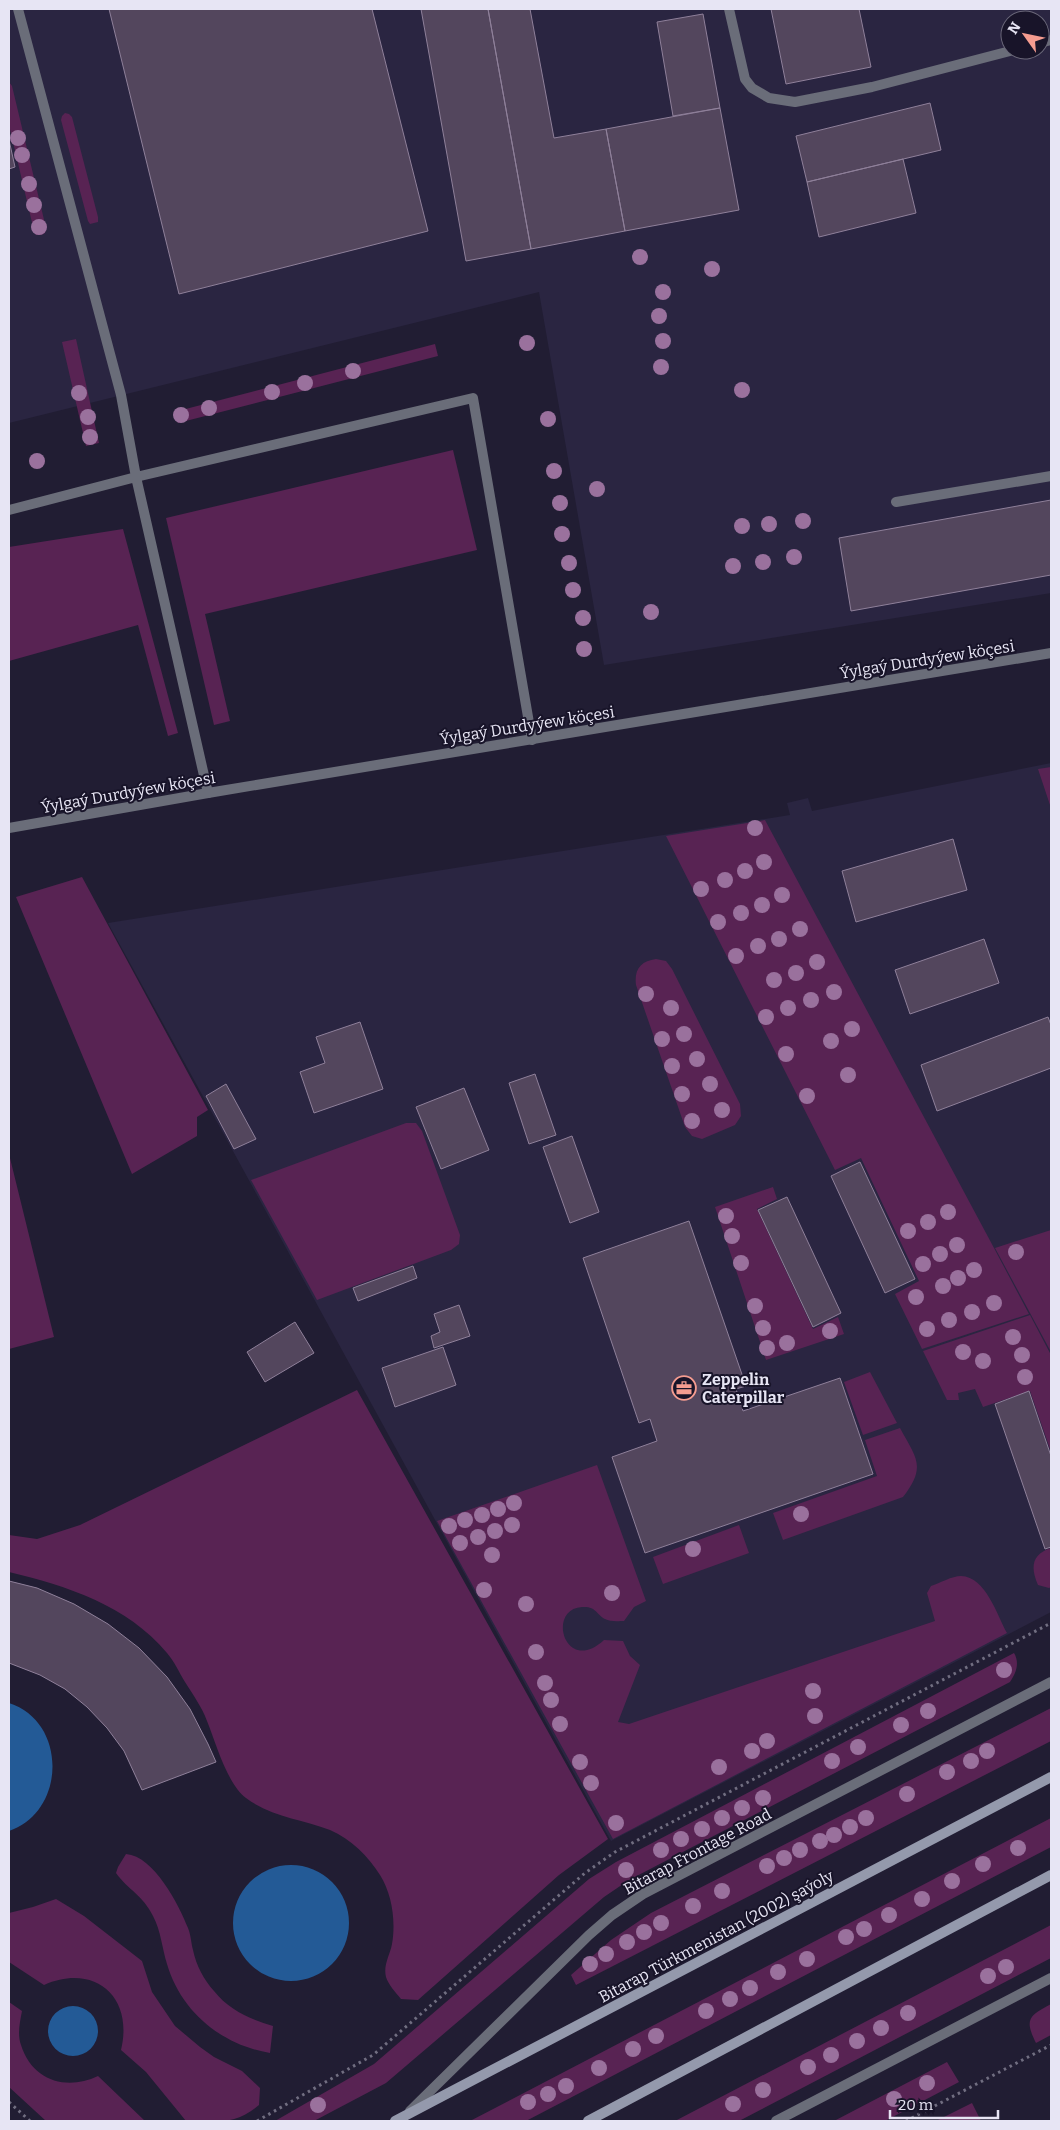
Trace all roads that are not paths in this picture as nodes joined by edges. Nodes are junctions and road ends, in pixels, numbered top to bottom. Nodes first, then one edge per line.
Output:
1 (18, 9) edge
2 (728, 9) edge
3 (1000, 54) edge
4 (1051, 476) edge
5 (136, 477) junction
6 (896, 502) dead end
7 (9, 510) edge
8 (1051, 653) edge
9 (532, 740) junction
10 (208, 793) junction
11 (9, 828) edge
12 (1051, 1682) edge
13 (1051, 1778) edge
14 (1051, 1875) edge
15 (1051, 1978) edge
16 (406, 2115) junction
17 (395, 2121) edge
18 (588, 2121) edge
19 (776, 2121) edge

1 - 5 street
2 - 3 street
4 - 6 street
5 - 7 street
5 - 9 street
5 - 10 street
8 - 9 street, Ýylgaý Durdyýew köçesi
9 - 10 street, Ýylgaý Durdyýew köçesi
10 - 11 street, Ýylgaý Durdyýew köçesi
12 - 16 street, Bitarap Frontage Road
13 - 16 main road, Bitarap Türkmenistan (2002) şaýoly
14 - 18 main road
15 - 19 street
16 - 17 main road, Bitarap Türkmenistan (2002) şaýoly

